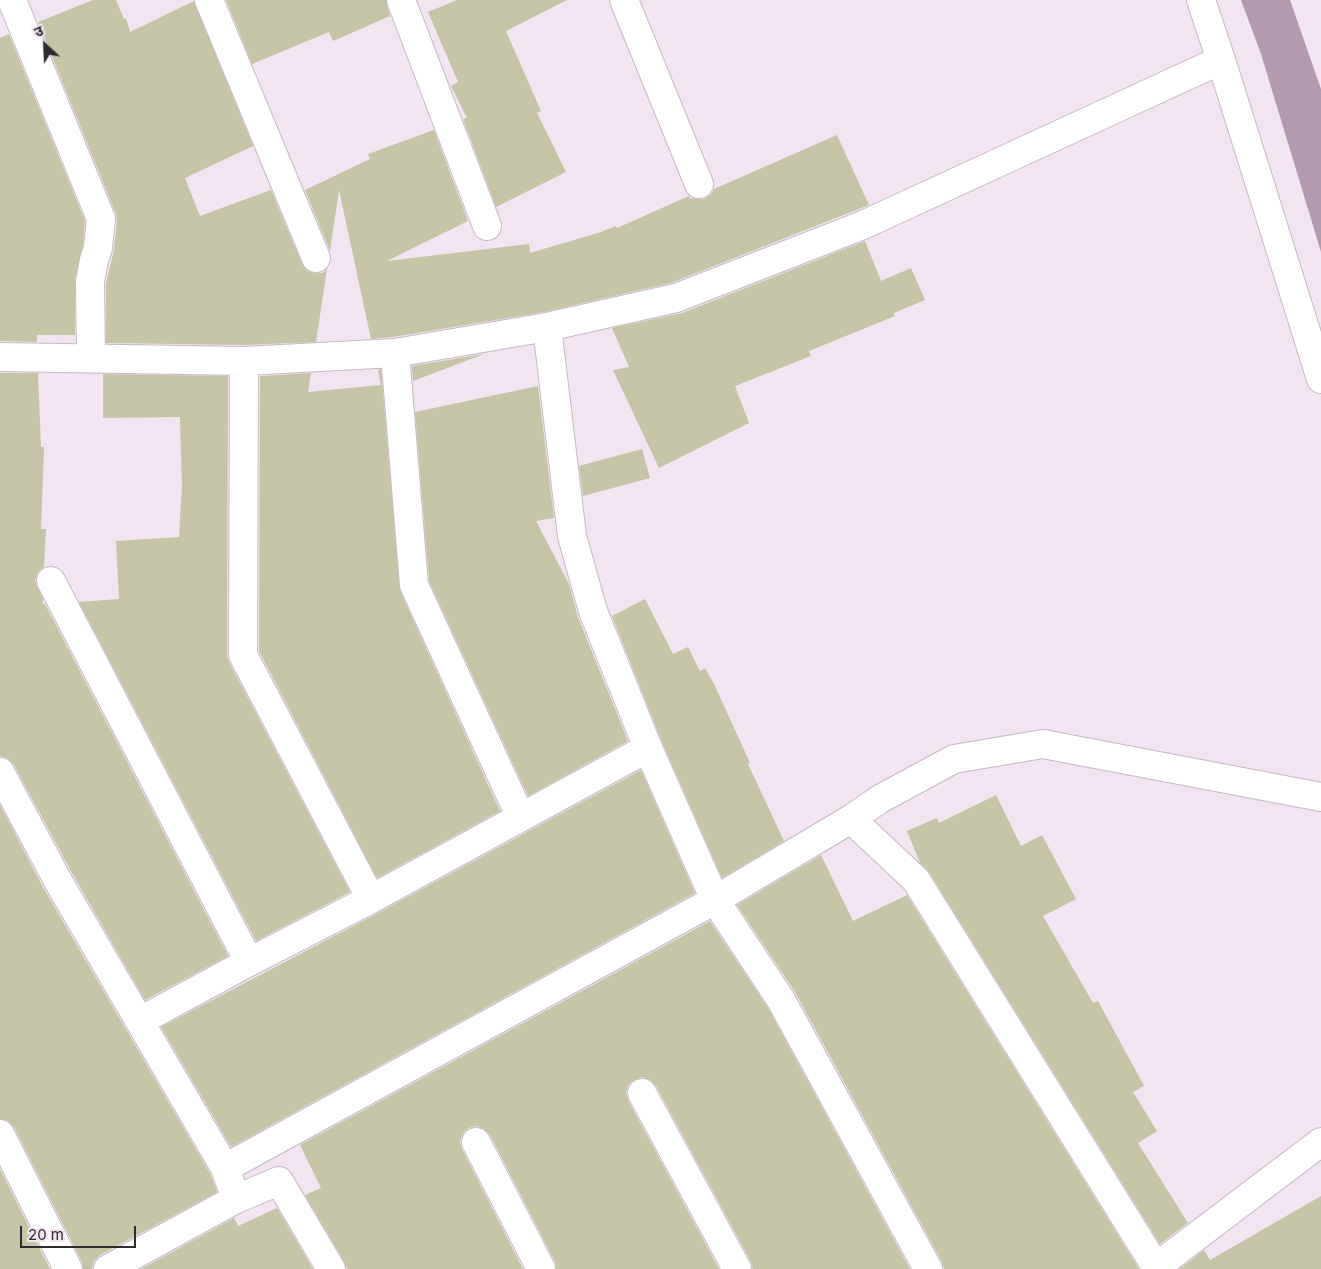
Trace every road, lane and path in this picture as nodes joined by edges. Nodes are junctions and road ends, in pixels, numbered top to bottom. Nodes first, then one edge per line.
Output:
1 (12, 0) edge
2 (208, 0) edge
3 (401, 0) edge
4 (624, 0) edge
5 (1201, 0) edge
6 (1221, 60) junction
7 (700, 184) dead end
8 (487, 226) dead end
9 (316, 258) dead end
10 (547, 327) junction
11 (396, 352) junction
12 (0, 357) edge
13 (91, 358) junction
14 (244, 360) junction
15 (1321, 379) edge
16 (51, 581) dead end
17 (648, 748) junction
18 (0, 772) edge
19 (1321, 797) edge
20 (520, 816) junction
21 (851, 819) junction
22 (370, 899) junction
23 (715, 900) junction
24 (249, 962) junction
25 (140, 1021) junction
26 (642, 1093) dead end
27 (0, 1134) edge
28 (476, 1142) dead end
29 (1321, 1142) edge
30 (225, 1168) junction
31 (236, 1199) junction
32 (68, 1269) edge
33 (108, 1269) edge
34 (331, 1269) edge
35 (541, 1269) edge
36 (737, 1269) edge
37 (928, 1269) edge

1 - 13 street
2 - 9 street
3 - 8 street
4 - 7 street
5 - 6 street
6 - 10 street
6 - 15 street
10 - 11 street
10 - 17 street
11 - 14 street
11 - 20 street
12 - 13 street
13 - 14 street
14 - 22 street
16 - 24 street
17 - 20 street
17 - 23 street
18 - 25 street
19 - 21 street
20 - 22 street
21 - 23 street
21 - 29 street
22 - 24 street
23 - 30 street
23 - 37 street
24 - 25 street
25 - 30 street
26 - 36 street
27 - 32 street
28 - 35 street
30 - 31 street
31 - 33 street
31 - 34 street

